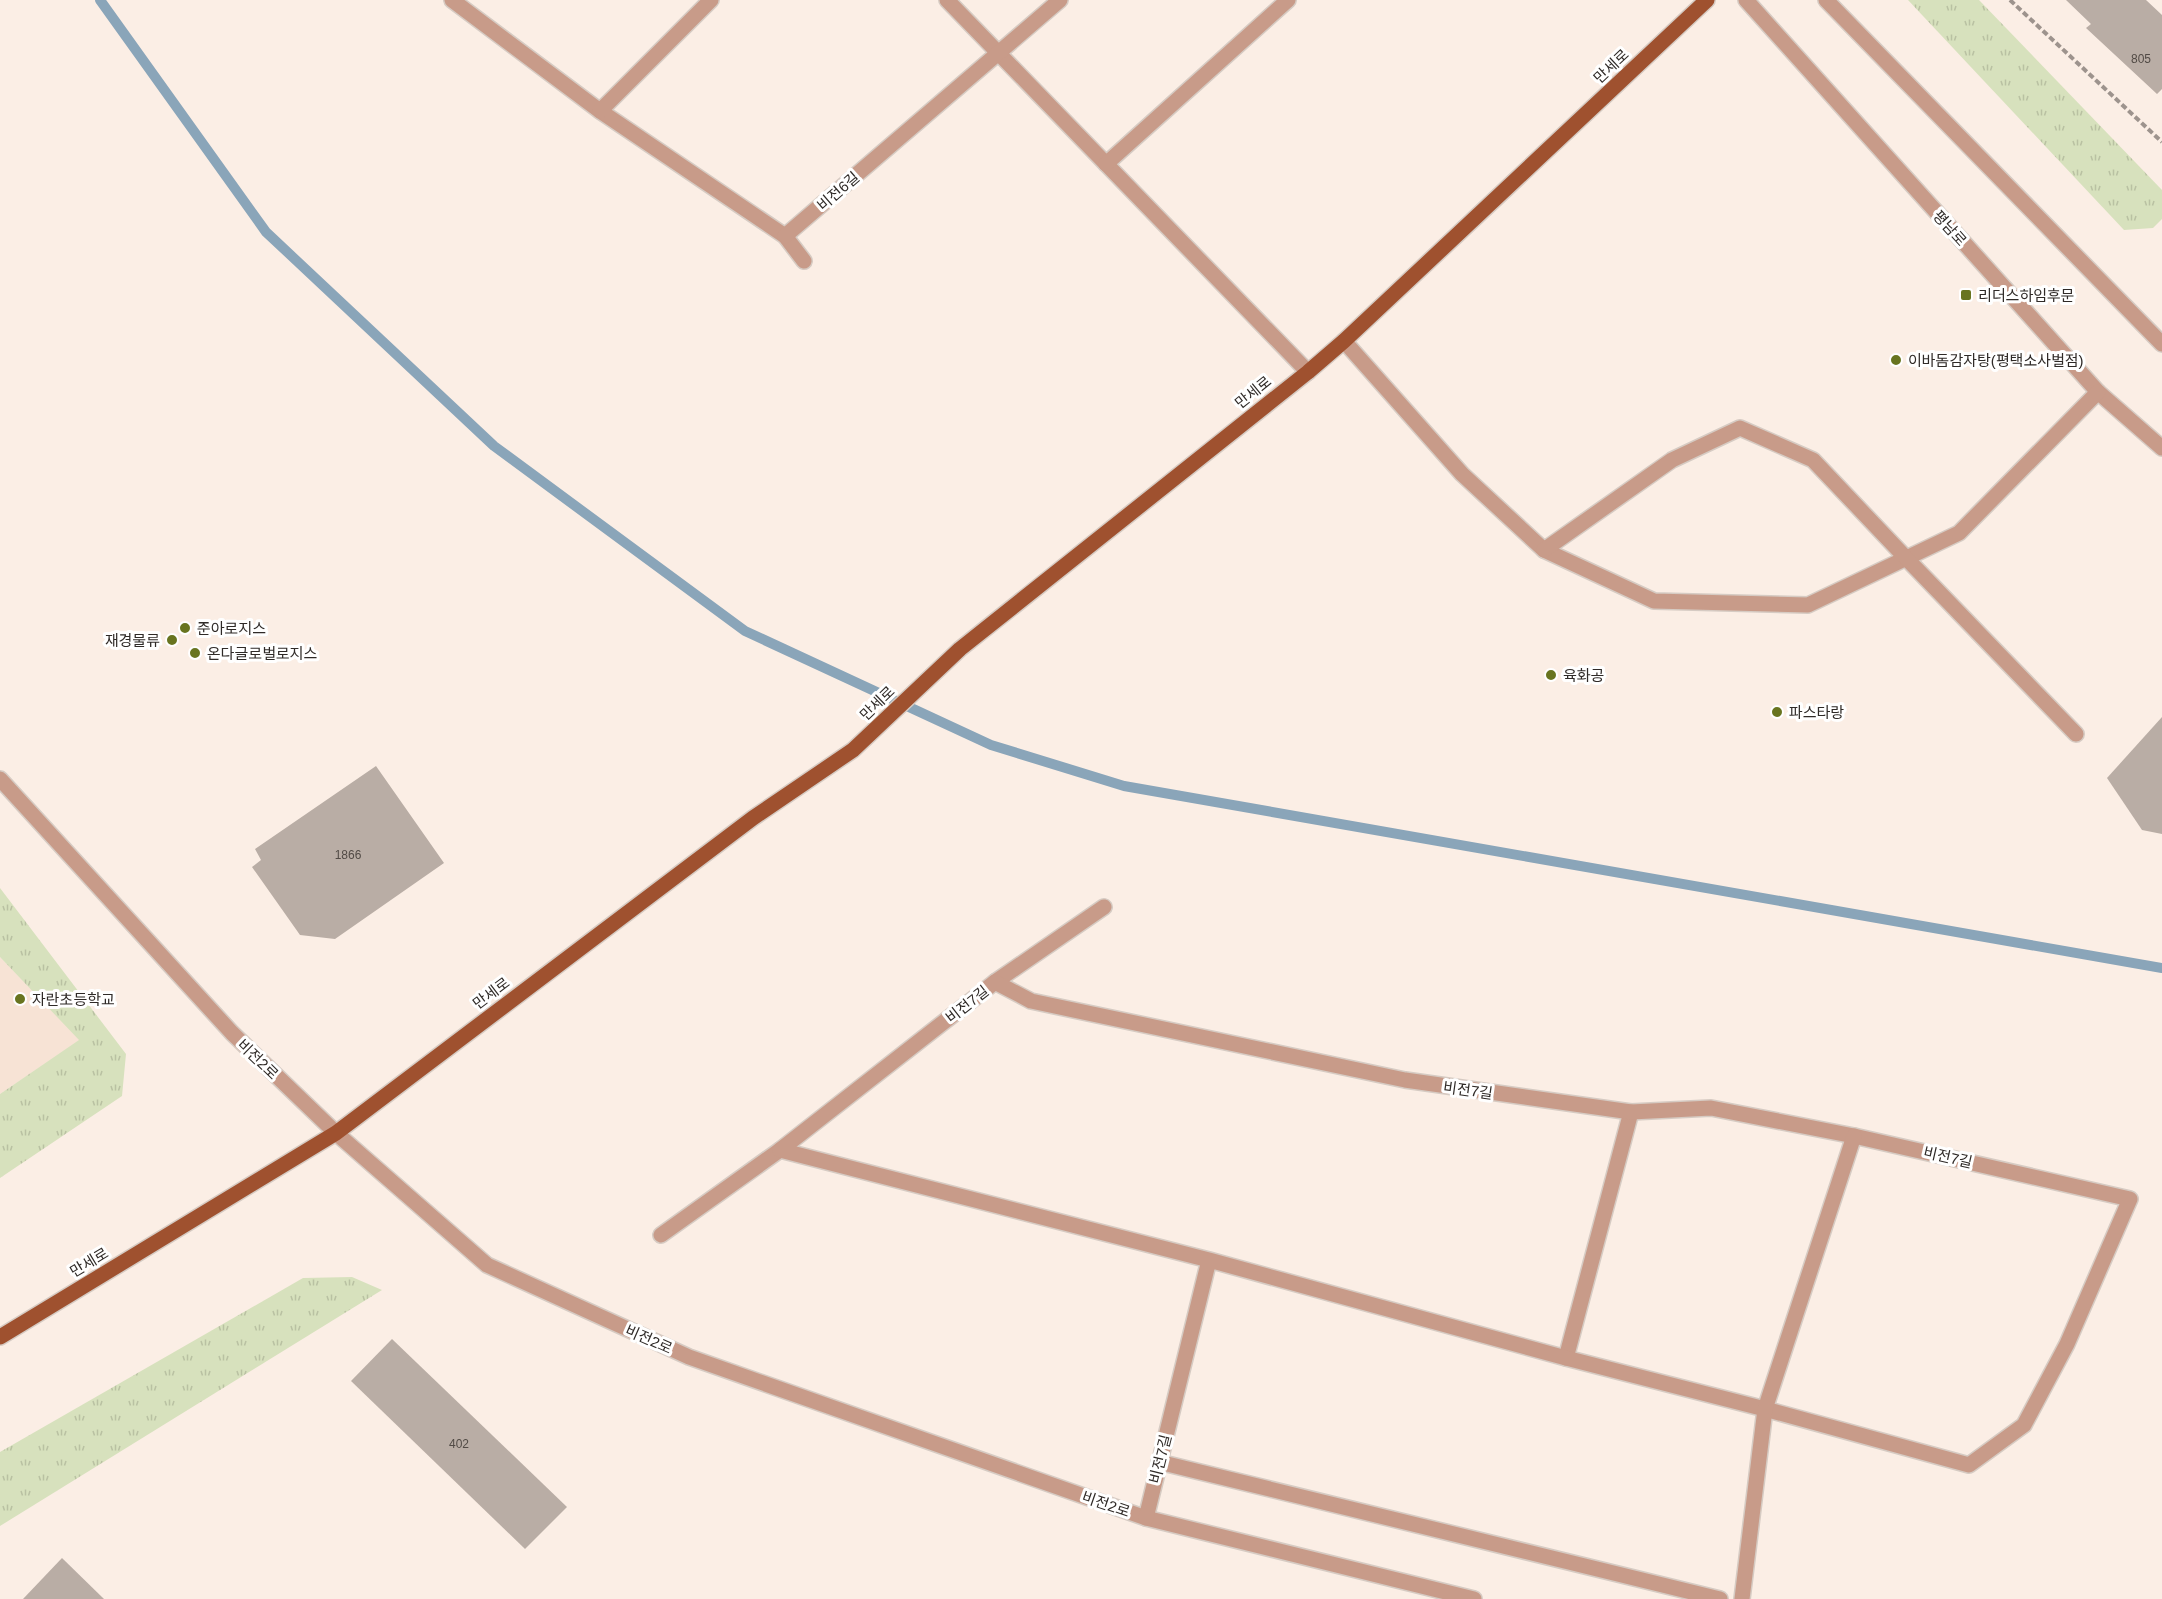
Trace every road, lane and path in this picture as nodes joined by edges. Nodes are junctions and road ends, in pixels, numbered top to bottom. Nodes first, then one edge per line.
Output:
1 (452, 0) edge
2 (711, 0) edge
3 (947, 0) edge
4 (1060, 0) edge
5 (1288, 0) edge
6 (1707, 0) edge
7 (1746, 0) edge
8 (1826, 0) edge
9 (2010, 0) edge
10 (999, 53) junction
11 (600, 111) junction
12 (2162, 142) edge
13 (1106, 164) junction
14 (785, 236) junction
15 (804, 261) dead end
16 (1344, 341) junction
17 (2162, 344) edge
18 (1308, 372) junction
19 (2098, 392) junction
20 (2162, 448) edge
21 (1544, 550) junction
22 (1906, 558) junction
23 (2076, 734) dead end
24 (0, 779) edge
25 (1104, 907) dead end
26 (995, 982) junction
27 (1631, 1112) junction
28 (336, 1133) junction
29 (1854, 1136) junction
30 (780, 1150) junction
31 (661, 1235) dead end
32 (1209, 1260) junction
33 (0, 1337) edge
34 (1566, 1358) junction
35 (1765, 1409) junction
36 (1159, 1462) junction
37 (1146, 1518) junction
38 (1474, 1599) edge
39 (1720, 1599) edge
40 (1742, 1599) edge

1 - 11 street
2 - 11 street
3 - 10 street
4 - 10 street, 비전6길
5 - 13 street
6 - 16 main road, 만세로
7 - 19 street, 평남로
8 - 17 street
9 - 12 path
10 - 13 street
10 - 14 street, 비전6길
11 - 14 street
13 - 18 street
14 - 15 street
16 - 18 main road, 만세로
16 - 21 street
18 - 28 main road, 만세로
19 - 20 street, 평남로
19 - 22 street
21 - 22 street
21 - 22 street
22 - 23 street
24 - 28 street, 비전2로
25 - 26 street
26 - 27 street, 비전7길
26 - 30 street, 비전7길
27 - 29 street, 비전7길
27 - 34 street
28 - 33 main road, 만세로
28 - 37 street, 비전2로
29 - 35 street
29 - 35 street, 비전7길
30 - 31 street
30 - 32 street, 비전7길
32 - 34 street, 비전7길
32 - 36 street, 비전7길
34 - 35 street, 비전7길
35 - 40 street
36 - 37 street, 비전7길
36 - 39 street
37 - 38 street, 비전2로

